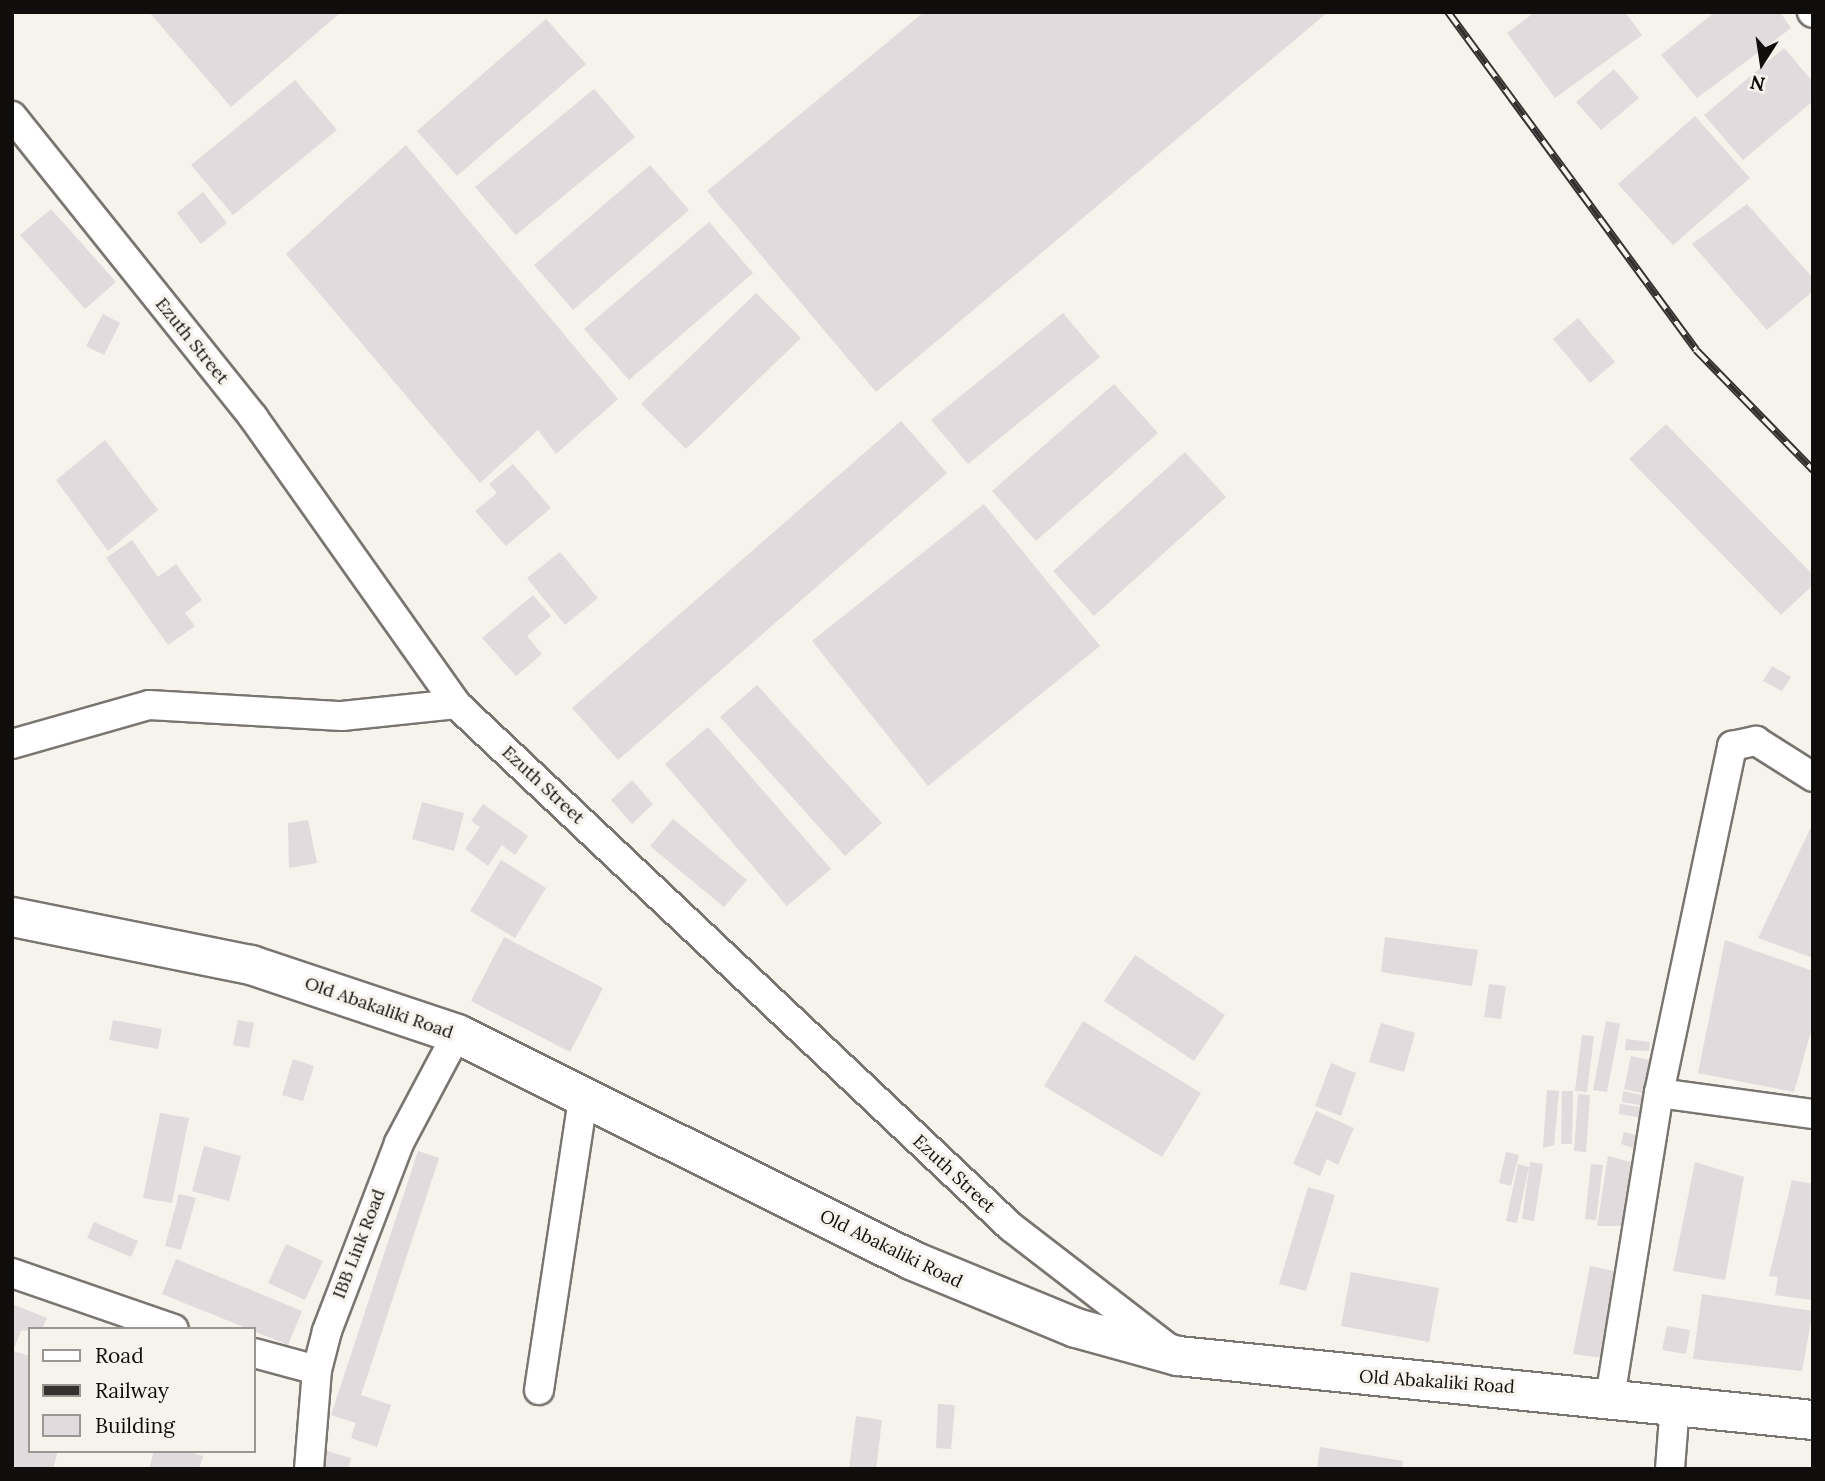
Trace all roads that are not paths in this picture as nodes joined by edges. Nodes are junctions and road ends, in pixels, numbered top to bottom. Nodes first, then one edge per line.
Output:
1 (12, 116) edge
2 (456, 704) junction
3 (12, 744) edge
4 (1813, 778) edge
5 (12, 917) edge
6 (457, 1034) junction
7 (584, 1093) junction
8 (1659, 1093) junction
9 (1813, 1114) edge
10 (12, 1273) edge
11 (168, 1327) edge
12 (256, 1354) edge
13 (1178, 1356) junction
14 (317, 1370) junction
15 (539, 1390) dead end
16 (1610, 1398) junction
17 (1675, 1404) junction
18 (1813, 1420) edge
19 (309, 1469) edge
20 (1670, 1469) edge

1 - 2 street, Ezuth Street
2 - 3 street
2 - 13 street, Ezuth Street
4 - 8 street
5 - 6 main road, Old Abakaliki Road
6 - 7 main road, Old Abakaliki Road
6 - 14 street, IBB Link Road
7 - 13 main road, Old Abakaliki Road
7 - 15 street
8 - 9 street
8 - 16 street
10 - 11 street
12 - 14 street
13 - 16 main road, Old Abakaliki Road
14 - 19 street, IBB Link Road
16 - 17 main road, Old Abakaliki Road
17 - 18 main road, Old Abakaliki Road
17 - 20 street

